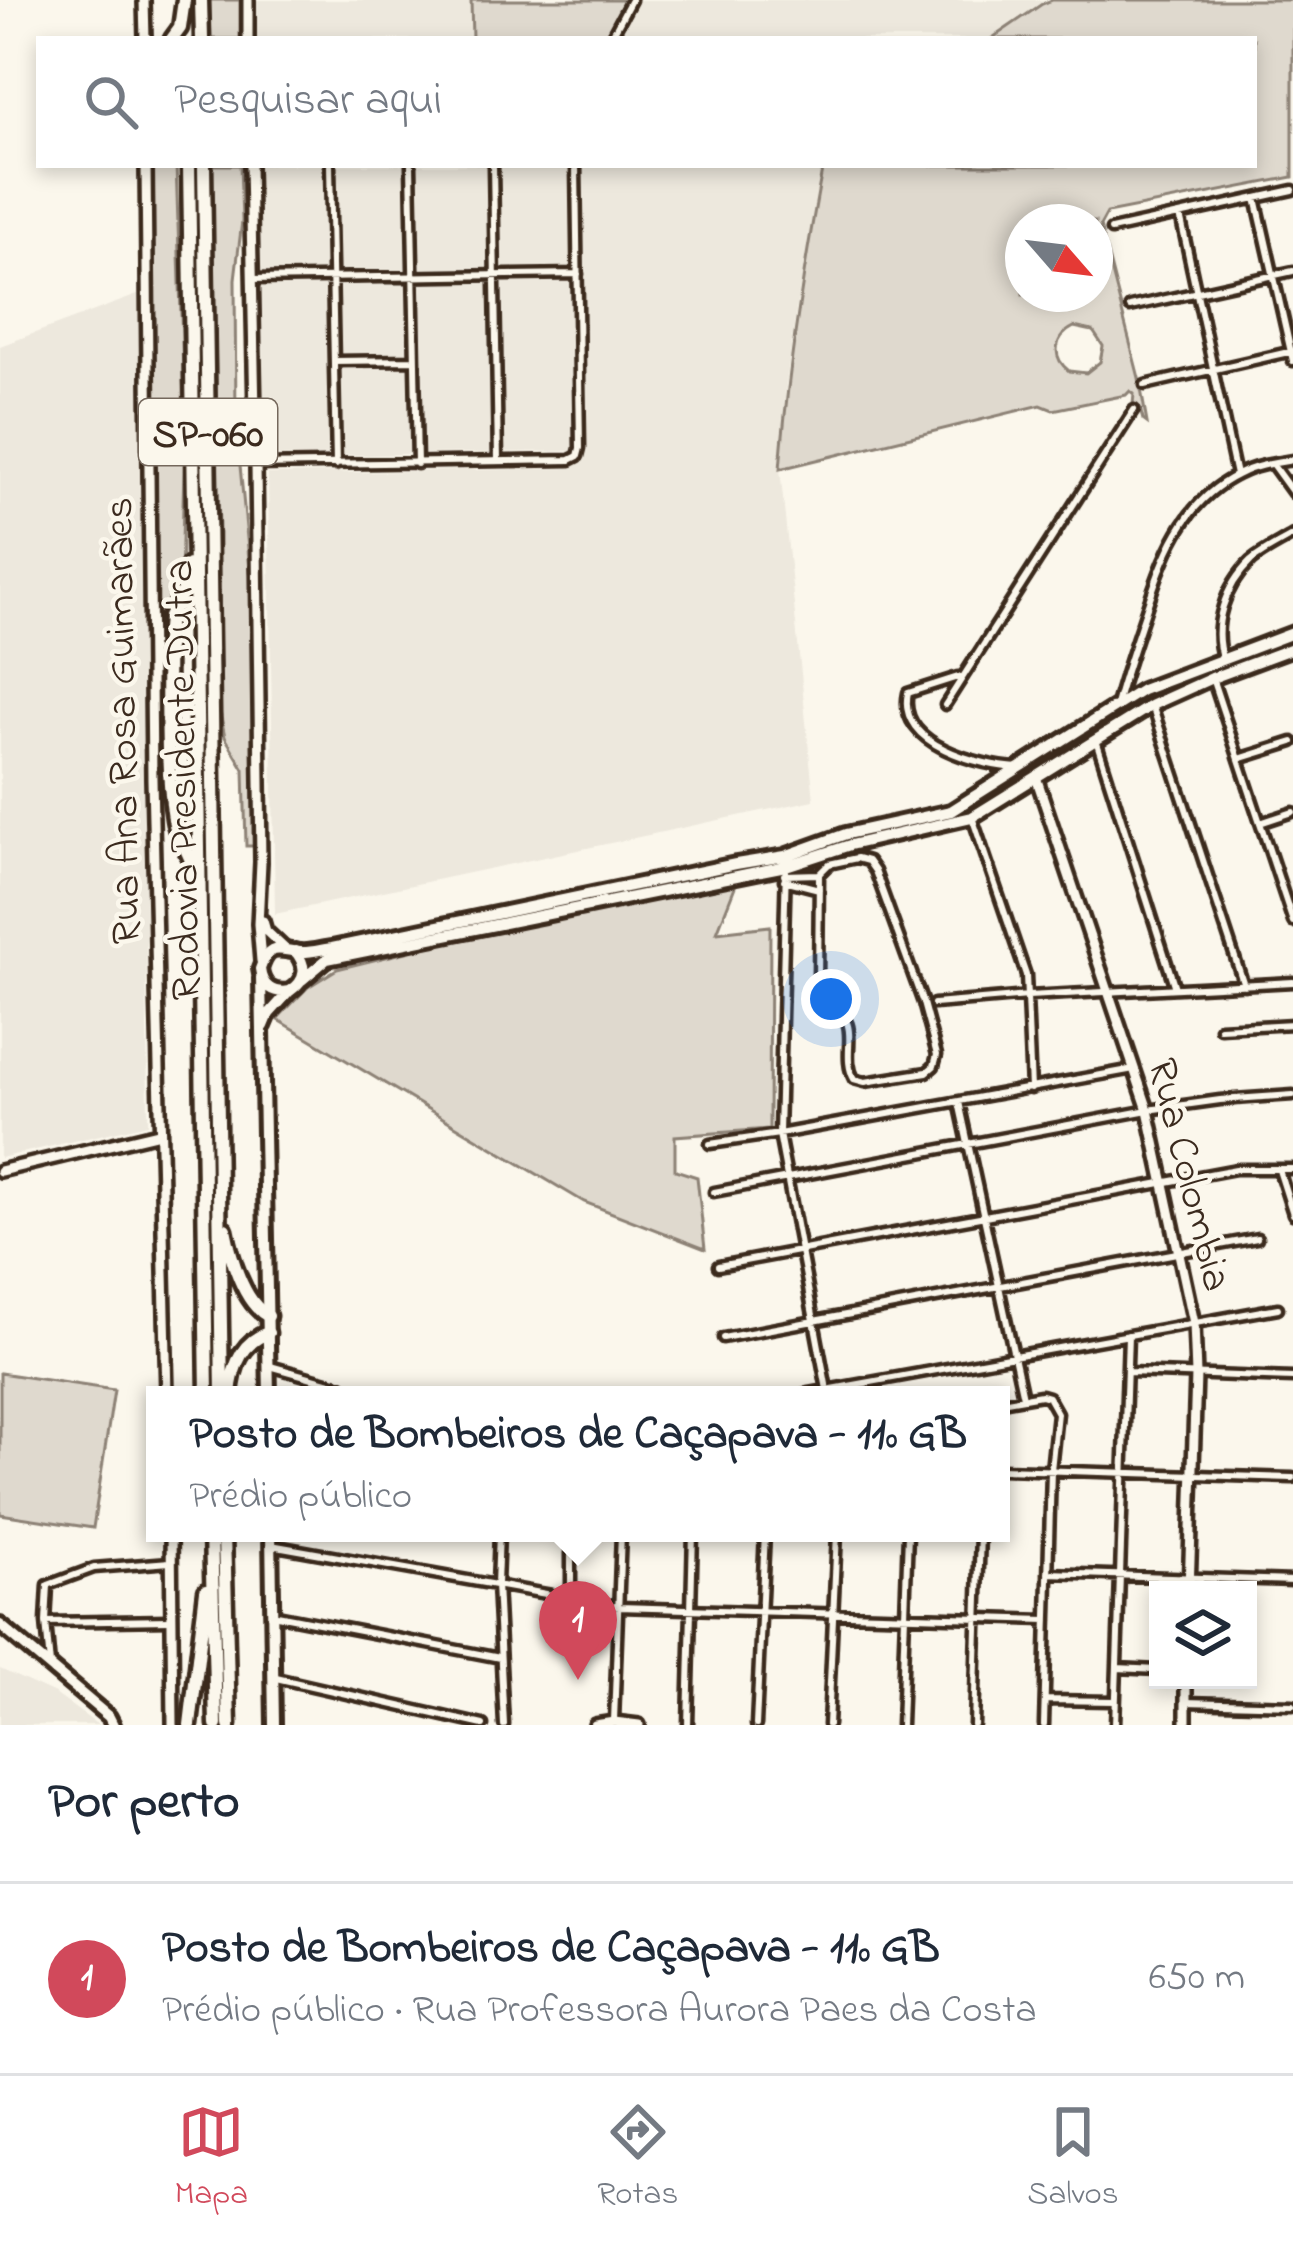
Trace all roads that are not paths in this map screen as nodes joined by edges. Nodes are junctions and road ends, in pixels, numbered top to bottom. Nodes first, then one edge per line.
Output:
1 (144, 0) edge
2 (186, 0) edge
3 (201, 0) edge
4 (248, 0) edge
5 (631, 0) edge
6 (145, 36) edge
7 (174, 36) edge
8 (188, 36) edge
9 (202, 36) edge
10 (248, 36) edge
11 (612, 36) edge
12 (146, 168) edge
13 (186, 168) edge
14 (204, 168) edge
15 (250, 168) edge
16 (330, 168) edge
17 (411, 168) edge
18 (494, 168) edge
19 (576, 168) edge
20 (1293, 190) edge
21 (1256, 198) junction
22 (1180, 215) junction
23 (1113, 230) edge
24 (1293, 271) edge
25 (578, 274) junction
26 (495, 275) junction
27 (1274, 275) junction
28 (413, 277) junction
29 (332, 278) junction
30 (253, 279) junction
31 (1197, 292) junction
32 (1130, 307) dead end
33 (1292, 355) edge
34 (415, 360) junction
35 (334, 361) junction
36 (1214, 370) junction
37 (1145, 386) dead end
38 (1134, 410) dead end
39 (1293, 460) edge
40 (498, 462) junction
41 (417, 464) junction
42 (1272, 464) junction
43 (336, 465) junction
44 (256, 466) junction
45 (1236, 475) junction
46 (1293, 493) edge
47 (194, 509) junction
48 (1293, 535) edge
49 (1293, 634) edge
50 (1293, 648) edge
51 (1222, 660) junction
52 (1125, 672) junction
53 (1230, 672) junction
54 (962, 675) junction
55 (1212, 678) junction
56 (1142, 690) junction
57 (945, 704) dead end
58 (1152, 706) junction
59 (1114, 710) junction
60 (1096, 740) junction
61 (1293, 742) edge
62 (1239, 759) junction
63 (1025, 764) junction
64 (999, 766) junction
65 (1037, 777) junction
66 (983, 792) junction
67 (1293, 812) edge
68 (972, 817) junction
69 (1260, 823) junction
70 (785, 869) junction
71 (819, 874) junction
72 (1293, 882) edge
73 (1281, 886) junction
74 (819, 889) junction
75 (200, 896) junction
76 (260, 910) junction
77 (1293, 922) edge
78 (289, 949) junction
79 (261, 962) junction
80 (261, 977) junction
81 (302, 980) junction
82 (1293, 982) edge
83 (1244, 985) junction
84 (1175, 988) junction
85 (290, 991) junction
86 (1108, 992) junction
87 (1028, 996) junction
88 (934, 1004) dead end
89 (1293, 1024) edge
90 (1220, 1028) dead end
91 (262, 1029) junction
92 (1134, 1069) junction
93 (1031, 1089) junction
94 (1293, 1095) edge
95 (959, 1102) junction
96 (1148, 1110) junction
97 (158, 1133) junction
98 (778, 1134) junction
99 (710, 1144) dead end
100 (968, 1144) junction
101 (1293, 1168) edge
102 (1280, 1170) junction
103 (0, 1171) edge
104 (787, 1178) junction
105 (1164, 1182) junction
106 (714, 1192) dead end
107 (218, 1194) junction
108 (1293, 1214) edge
109 (985, 1216) junction
110 (1257, 1238) dead end
111 (802, 1250) junction
112 (1180, 1252) junction
113 (718, 1266) dead end
114 (1000, 1286) junction
115 (1278, 1308) dead end
116 (268, 1316) junction
117 (816, 1321) junction
118 (1194, 1323) junction
119 (268, 1333) junction
120 (1128, 1335) junction
121 (723, 1338) dead end
122 (1014, 1355) junction
123 (269, 1366) junction
124 (1127, 1372) junction
125 (1196, 1375) junction
126 (1293, 1378) edge
127 (166, 1386) edge
128 (207, 1386) edge
129 (226, 1386) edge
130 (229, 1386) edge
131 (269, 1386) edge
132 (338, 1386) edge
133 (827, 1386) edge
134 (858, 1386) edge
135 (1023, 1398) junction
136 (1010, 1400) edge
137 (1010, 1468) edge
138 (1051, 1470) junction
139 (1123, 1473) junction
140 (1193, 1475) junction
141 (1293, 1478) edge
142 (171, 1542) edge
143 (211, 1542) edge
144 (224, 1542) edge
145 (271, 1542) edge
146 (286, 1542) edge
147 (499, 1542) edge
148 (571, 1542) edge
149 (621, 1542) edge
150 (693, 1542) edge
151 (765, 1542) edge
152 (837, 1542) edge
153 (908, 1542) edge
154 (980, 1542) edge
155 (212, 1555) junction
156 (172, 1562) junction
157 (1048, 1574) junction
158 (1119, 1575) junction
159 (1190, 1577) junction
160 (1190, 1581) edge
161 (1293, 1581) edge
162 (497, 1584) junction
163 (571, 1600) junction
164 (619, 1606) junction
165 (691, 1609) junction
166 (763, 1611) junction
167 (834, 1613) junction
168 (272, 1614) junction
169 (906, 1616) junction
170 (978, 1618) junction
171 (170, 1620) junction
172 (1047, 1620) junction
173 (46, 1622) junction
174 (0, 1625) edge
175 (500, 1658) junction
176 (50, 1665) junction
177 (1117, 1668) junction
178 (1149, 1670) edge
179 (272, 1677) junction
180 (1186, 1689) edge
181 (1045, 1700) junction
182 (1115, 1700) junction
183 (1186, 1702) junction
184 (1293, 1705) edge
185 (114, 1722) edge
186 (614, 1724) edge
187 (173, 1725) edge
188 (190, 1725) edge
189 (216, 1725) edge
190 (229, 1725) edge
191 (274, 1725) edge
192 (483, 1725) edge
193 (504, 1725) edge
194 (595, 1725) edge
195 (638, 1725) edge
196 (688, 1725) edge
197 (756, 1725) edge
198 (828, 1725) edge
199 (901, 1725) edge
200 (974, 1725) edge
201 (1044, 1725) edge
202 (1115, 1725) edge
203 (1186, 1725) edge

1 - 6 street
2 - 7 highway
2 - 8 highway
3 - 9 highway
4 - 10 street
5 - 11 street
12 - 97 street, Rua Ana Rosa Guimarães
13 - 47 highway, Rodovia Presidente Dutra / SP-060
14 - 107 highway, Rodovia Presidente Dutra / SP-060
15 - 30 street
16 - 29 street
17 - 28 street
18 - 26 street
19 - 25 street
20 - 21 street
21 - 22 street
21 - 27 street
22 - 23 street
22 - 31 street
24 - 27 street
25 - 26 street
25 - 40 street
26 - 28 street
26 - 40 street
27 - 31 street
27 - 33 street
28 - 29 street
28 - 34 street
29 - 30 street
29 - 35 street
30 - 44 street
31 - 32 street
31 - 36 street
33 - 36 street
34 - 35 street
34 - 41 street
35 - 43 street
36 - 37 street
36 - 45 street
38 - 54 street
39 - 42 street
40 - 41 street
41 - 43 street
42 - 45 street
42 - 46 street
43 - 44 street
44 - 76 street
45 - 52 street
47 - 75 highway, Rodovia Presidente Dutra / SP-060
47 - 75 highway
48 - 51 street
49 - 51 main road
50 - 53 main road
51 - 53 street
51 - 56 main road
52 - 56 street
52 - 59 street
53 - 55 main road
54 - 57 street
54 - 64 street
55 - 58 main road
55 - 62 street
56 - 59 main road
58 - 60 main road
58 - 83 street
59 - 63 main road
60 - 65 main road
60 - 84 street
61 - 62 street
62 - 69 street
63 - 64 street
63 - 65 main road
63 - 65 main road
63 - 66 main road
64 - 66 street
65 - 68 main road
65 - 86 street, Rua Colombia
66 - 68 main road
66 - 70 main road
67 - 69 street
68 - 70 main road
68 - 87 street
69 - 73 street
70 - 71 street
70 - 74 street
70 - 78 main road
70 - 81 main road
70 - 98 street
71 - 74 street
71 - 74 street
72 - 73 street
73 - 77 street
75 - 128 highway, Rodovia Presidente Dutra / SP-060
76 - 78 street
76 - 79 street
78 - 79 main road
78 - 81 main road
79 - 80 main road
80 - 85 main road
80 - 91 main road
81 - 85 main road
82 - 83 street
83 - 84 street
84 - 86 street
85 - 91 main road
86 - 87 street
86 - 92 street, Rua Colombia
87 - 88 street
87 - 93 street
89 - 90 street
91 - 116 main road
92 - 93 street
92 - 96 street, Rua Colombia
93 - 95 street
94 - 96 street
95 - 98 street
95 - 100 street
96 - 100 street
96 - 105 street, Rua Colombia
97 - 103 street
97 - 127 street, Rua Ana Rosa Guimarães
98 - 99 street
98 - 104 street
100 - 104 street
100 - 109 street
101 - 102 street
102 - 105 street
102 - 108 street
104 - 106 street
104 - 111 street
105 - 109 street
105 - 112 street, Rua Colombia
107 - 116 highway
107 - 129 highway, Rodovia Presidente Dutra / SP-060
109 - 111 street
109 - 114 street
110 - 112 street
111 - 113 street
111 - 117 street
112 - 114 street
112 - 118 street, Rua Colombia
114 - 117 street
114 - 122 street
115 - 118 street
116 - 119 main road
117 - 121 street
117 - 133 street
118 - 120 street
118 - 125 street, Rua Colombia
119 - 123 main road
119 - 130 highway
120 - 122 street
120 - 124 street
122 - 134 street
122 - 135 street
123 - 131 main road
123 - 132 street
124 - 125 street
124 - 139 street
125 - 126 street
125 - 140 street, Rua Colombia
135 - 136 street
135 - 138 street
137 - 138 street
138 - 139 street
138 - 157 street
139 - 140 street
139 - 158 street
140 - 141 street
140 - 159 street, Rua Colombia
142 - 156 street
143 - 155 highway
144 - 190 highway
145 - 168 main road
146 - 162 street
147 - 162 street
148 - 163 street
149 - 164 street
150 - 165 street
151 - 166 street
152 - 167 street
153 - 169 street
154 - 170 street
155 - 188 highway
155 - 189 highway
156 - 171 street
156 - 173 street
157 - 158 street
157 - 172 street
158 - 159 street
158 - 177 street
159 - 160 street, Rua Colombia
159 - 161 street
162 - 163 street
162 - 175 street
163 - 164 street
164 - 165 street
164 - 186 street
165 - 166 street
165 - 196 street
166 - 167 street
166 - 197 street
167 - 169 street
167 - 198 street
168 - 175 street
168 - 179 main road
169 - 170 street
169 - 199 street
170 - 172 street
170 - 200 street
171 - 173 street
171 - 187 street
172 - 181 street
173 - 176 street
174 - 176 main road
175 - 193 street
176 - 185 main road
177 - 178 street
177 - 182 street
179 - 191 main road
179 - 192 street
180 - 183 street
181 - 182 street
181 - 201 street
182 - 202 street
183 - 184 street
183 - 203 street
186 - 194 street
186 - 195 street

